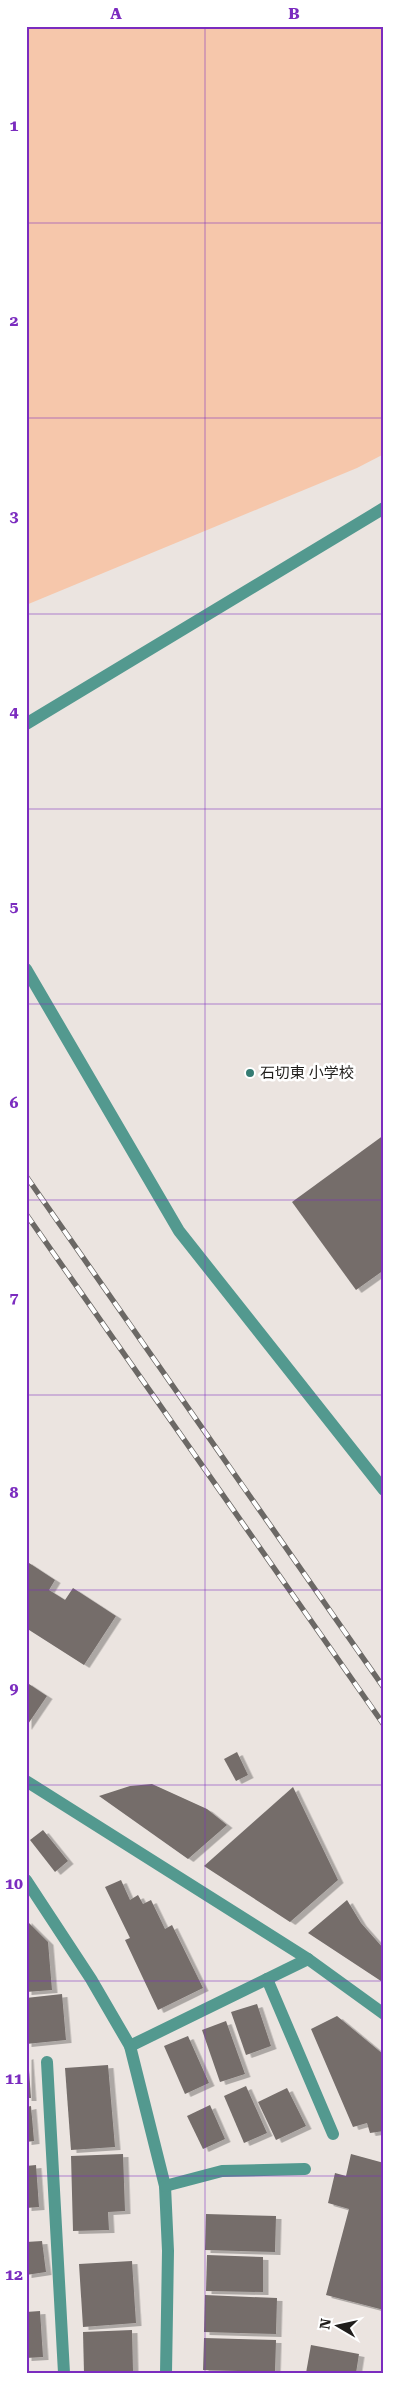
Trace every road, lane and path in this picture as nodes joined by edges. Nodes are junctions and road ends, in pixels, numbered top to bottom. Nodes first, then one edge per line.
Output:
1 (384, 508) edge
2 (26, 724) edge
3 (26, 969) edge
4 (384, 1490) edge
5 (26, 1781) edge
6 (26, 1880) edge
7 (308, 1959) junction
8 (267, 1979) junction
9 (384, 2014) edge
10 (130, 2046) junction
11 (47, 2062) dead end
12 (333, 2134) dead end
13 (305, 2169) dead end
14 (165, 2186) junction
15 (64, 2373) edge
16 (166, 2373) edge

1 - 2 street
3 - 4 street
5 - 7 street
6 - 10 street
7 - 8 street
7 - 9 street
8 - 10 street
8 - 12 street
10 - 14 street
11 - 15 street
13 - 14 street
14 - 16 street

